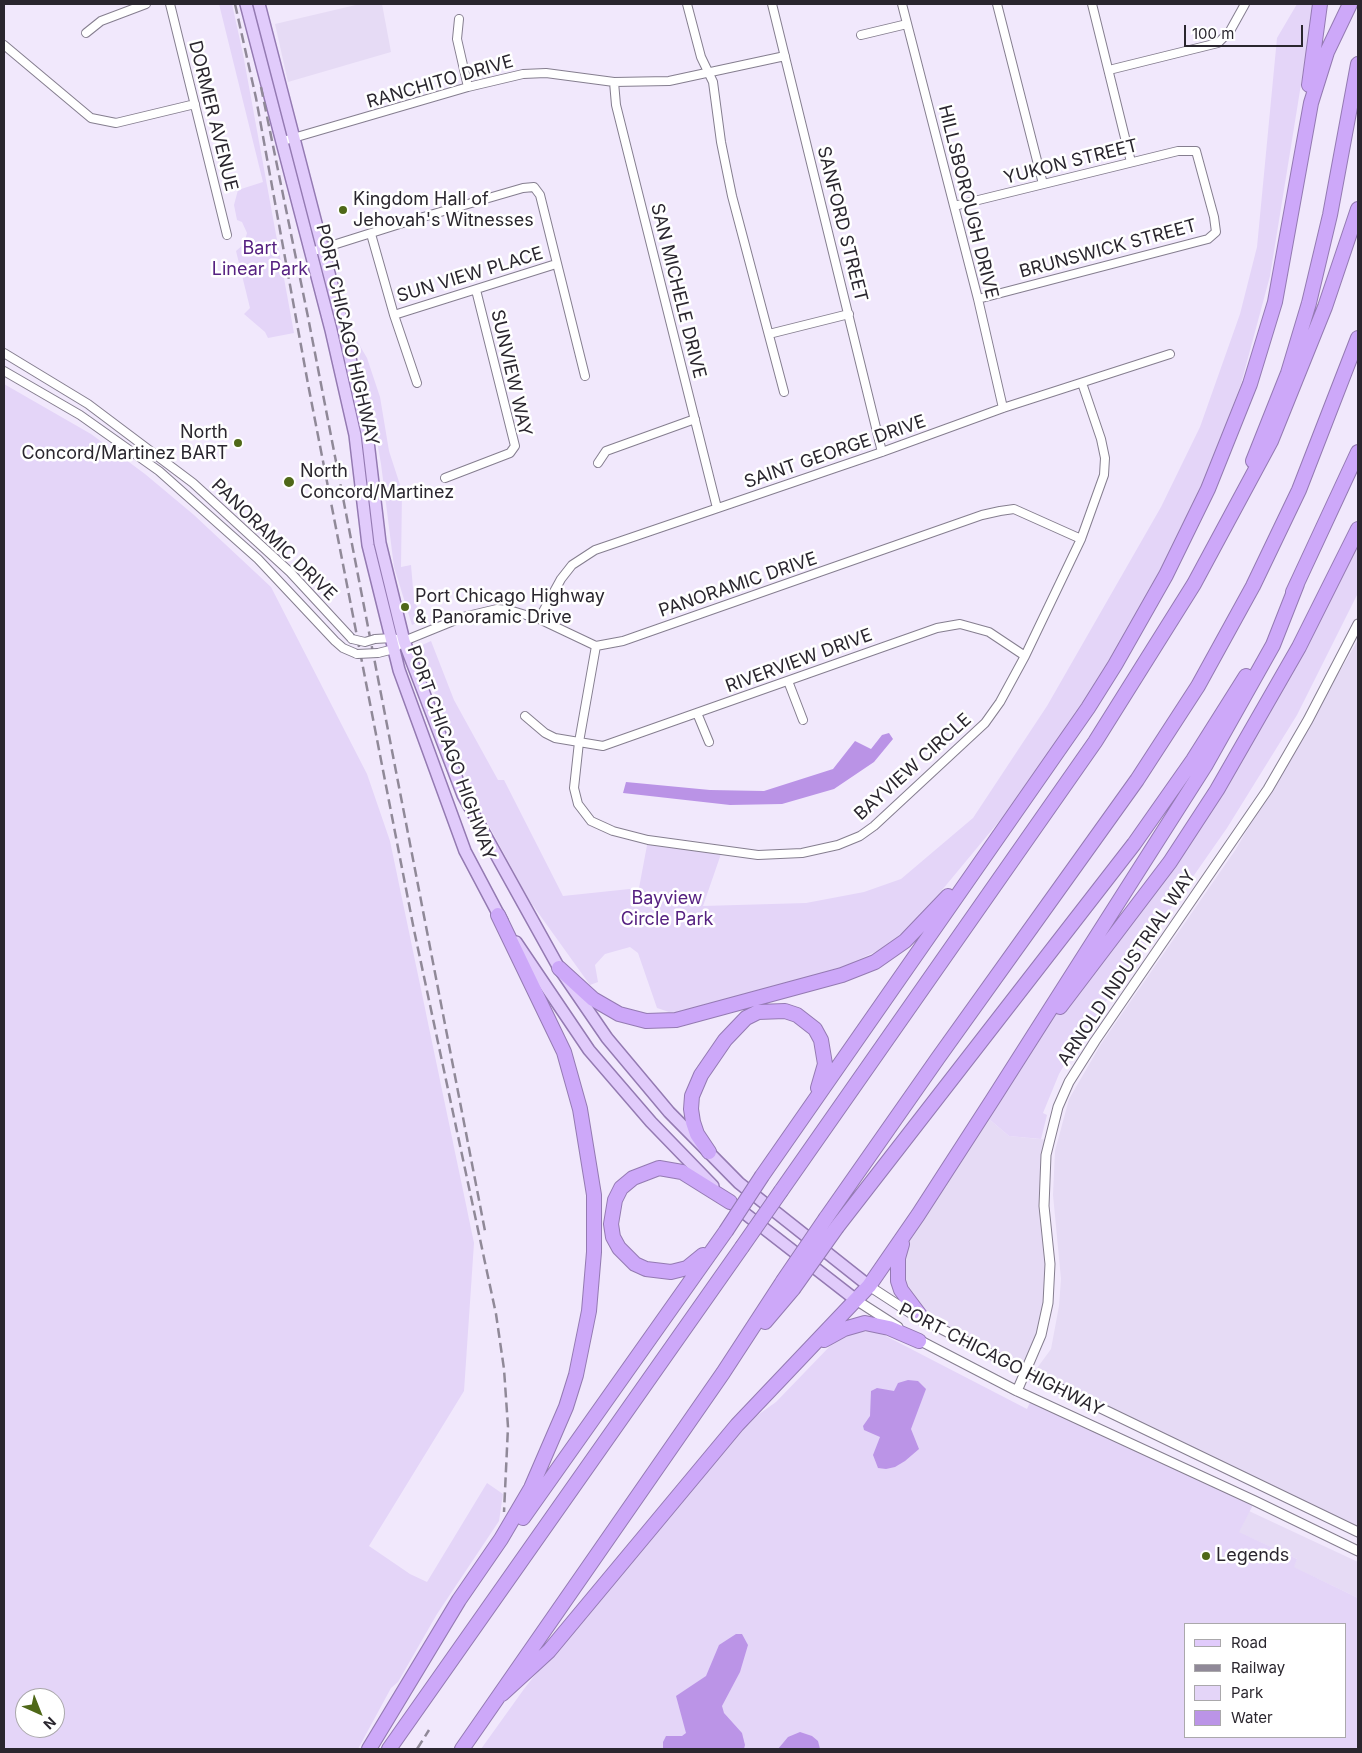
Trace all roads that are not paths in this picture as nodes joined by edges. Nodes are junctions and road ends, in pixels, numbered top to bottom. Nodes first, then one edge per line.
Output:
1 (146, 4) edge
2 (170, 4) edge
3 (246, 4) edge
4 (259, 4) edge
5 (688, 4) edge
6 (772, 4) edge
7 (902, 4) edge
8 (998, 4) edge
9 (1092, 4) edge
10 (1245, 4) edge
11 (1320, 4) edge
12 (1350, 4) edge
13 (459, 19) dead end
14 (907, 24) junction
15 (86, 33) dead end
16 (861, 35) dead end
17 (4, 46) edge
18 (785, 56) junction
19 (1358, 64) edge
20 (1109, 70) junction
21 (710, 74) junction
22 (614, 82) junction
23 (468, 87) junction
24 (195, 104) junction
25 (295, 138) junction
26 (283, 141) junction
27 (1131, 162) junction
28 (1043, 184) junction
29 (954, 206) junction
30 (1358, 209) edge
31 (1290, 223) junction
32 (1216, 232) joint
33 (370, 234) junction
34 (227, 235) dead end
35 (323, 249) junction
36 (312, 252) junction
37 (556, 264) junction
38 (476, 290) junction
39 (978, 299) junction
40 (849, 314) junction
41 (394, 315) junction
42 (769, 334) junction
43 (1358, 338) edge
44 (4, 353) edge
45 (1170, 354) dead end
46 (4, 371) edge
47 (585, 376) dead end
48 (417, 383) dead end
49 (1082, 383) junction
50 (784, 392) dead end
51 (1003, 408) junction
52 (695, 419) junction
53 (882, 452) junction
54 (1358, 452) edge
55 (598, 463) dead end
56 (444, 478) dead end
57 (1245, 488) junction
58 (717, 508) junction
59 (1358, 529) edge
60 (1081, 539) junction
61 (1297, 584) junction
62 (539, 619) junction
63 (1358, 624) edge
64 (404, 641) junction
65 (1355, 642) edge
66 (393, 643) junction
67 (596, 646) junction
68 (1025, 656) junction
69 (788, 681) junction
70 (697, 714) junction
71 (525, 716) dead end
72 (803, 720) dead end
73 (579, 742) junction
74 (708, 742) dead end
75 (1022, 804) junction
76 (498, 915) junction
77 (558, 968) junction
78 (993, 1099) junction
79 (801, 1120) junction
80 (709, 1152) junction
81 (734, 1205) junction
82 (918, 1215) junction
83 (831, 1222) junction
84 (724, 1229) junction
85 (869, 1286) junction
86 (856, 1300) junction
87 (922, 1318) junction
88 (919, 1341) junction
89 (814, 1345) junction
90 (1025, 1371) junction
91 (1017, 1391) junction
92 (1358, 1532) edge
93 (1358, 1551) edge
94 (440, 1632) junction
95 (502, 1694) junction
96 (369, 1749) edge
97 (390, 1749) edge
98 (462, 1749) edge

1 - 15 street
2 - 24 street, DORMER AVENUE
3 - 26 main road, PORT CHICAGO HIGHWAY
4 - 25 main road, PORT CHICAGO HIGHWAY
5 - 21 street
6 - 18 street, SANFORD STREET
7 - 14 street, HILLSBOROUGH DRIVE
8 - 28 street
9 - 20 street
10 - 20 street
11 - 31 highway
12 - 31 highway
13 - 23 street
14 - 16 street
14 - 29 street, HILLSBOROUGH DRIVE
17 - 24 street
18 - 21 street, RANCHITO DRIVE
18 - 40 street, SANFORD STREET
19 - 57 highway
20 - 27 street
21 - 22 street, RANCHITO DRIVE
21 - 42 street
22 - 23 street, RANCHITO DRIVE
22 - 52 street, SAN MICHELE DRIVE
23 - 25 street, RANCHITO DRIVE
24 - 34 street, DORMER AVENUE
25 - 26 street, RANCHITO DRIVE
25 - 35 main road, PORT CHICAGO HIGHWAY
26 - 36 main road, PORT CHICAGO HIGHWAY
27 - 28 street, YUKON STREET
27 - 32 street, YUKON STREET
28 - 29 street, YUKON STREET
29 - 39 street, HILLSBOROUGH DRIVE
30 - 57 highway
31 - 75 highway
32 - 39 street, BRUNSWICK STREET
33 - 35 street
33 - 37 street
33 - 41 street
35 - 36 street
35 - 64 main road, PORT CHICAGO HIGHWAY
36 - 66 main road, PORT CHICAGO HIGHWAY
37 - 38 street, SUN VIEW PLACE
37 - 47 street
38 - 41 street, SUN VIEW PLACE
38 - 56 street, SUNVIEW WAY
39 - 51 street, HILLSBOROUGH DRIVE
40 - 42 street
40 - 53 street, SANFORD STREET
41 - 48 street
42 - 50 street
43 - 83 highway
44 - 66 street, PANORAMIC DRIVE, bridge
45 - 49 street, SAINT GEORGE DRIVE
46 - 66 street, PANORAMIC DRIVE, bridge
49 - 51 street, SAINT GEORGE DRIVE
49 - 60 street, BAYVIEW CIRCLE
51 - 53 street, SAINT GEORGE DRIVE
52 - 55 street
52 - 58 street, SAN MICHELE DRIVE
53 - 58 street, SAINT GEORGE DRIVE
54 - 61 highway
57 - 97 highway, bridge
58 - 62 street, SAINT GEORGE DRIVE
59 - 78 highway
60 - 67 street, PANORAMIC DRIVE
60 - 68 street, BAYVIEW CIRCLE
61 - 78 highway
61 - 83 highway
62 - 64 street
62 - 67 street
63 - 65 street, ARNOLD INDUSTRIAL WAY
64 - 66 street, PANORAMIC DRIVE
64 - 77 main road, PORT CHICAGO HIGHWAY
65 - 90 street, ARNOLD INDUSTRIAL WAY
66 - 76 main road, PORT CHICAGO HIGHWAY
67 - 73 street, BAYVIEW CIRCLE
68 - 69 street, RIVERVIEW DRIVE
68 - 73 street, BAYVIEW CIRCLE
69 - 70 street, RIVERVIEW DRIVE
69 - 72 street
70 - 73 street, RIVERVIEW DRIVE
70 - 74 street
71 - 73 street, RIVERVIEW DRIVE
75 - 77 highway
75 - 79 highway
76 - 81 main road, PORT CHICAGO HIGHWAY
76 - 94 highway
77 - 80 main road, PORT CHICAGO HIGHWAY
78 - 82 highway
79 - 80 highway
79 - 81 highway, bridge
80 - 85 main road, PORT CHICAGO HIGHWAY
81 - 84 highway, bridge
81 - 84 highway
81 - 86 main road, PORT CHICAGO HIGHWAY
82 - 85 highway
82 - 87 highway
83 - 95 highway, bridge
84 - 94 highway
85 - 86 highway
85 - 87 street, PORT CHICAGO HIGHWAY
86 - 88 street, PORT CHICAGO HIGHWAY
86 - 89 highway
87 - 90 street, PORT CHICAGO HIGHWAY
88 - 89 highway
88 - 91 street, PORT CHICAGO HIGHWAY
89 - 95 highway
90 - 91 street, ARNOLD INDUSTRIAL WAY
90 - 92 street, PORT CHICAGO HIGHWAY
91 - 93 street, PORT CHICAGO HIGHWAY
94 - 96 highway
95 - 98 highway

